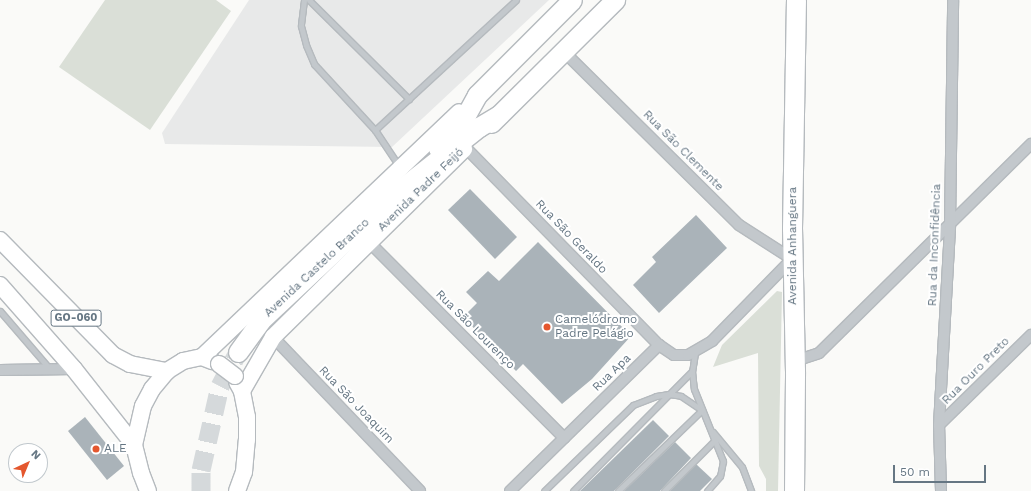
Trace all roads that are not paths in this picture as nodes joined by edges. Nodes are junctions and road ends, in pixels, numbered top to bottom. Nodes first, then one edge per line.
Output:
1 (304, 0) edge
2 (309, 0) edge
3 (572, 0) edge
4 (615, 0) edge
5 (796, 0) edge
6 (953, 0) edge
7 (513, 1) edge
8 (563, 51) junction
9 (477, 95) junction
10 (409, 99) junction
11 (499, 115) junction
12 (375, 130) junction
13 (1031, 144) edge
14 (465, 147) junction
15 (400, 168) junction
16 (402, 188) junction
17 (950, 226) junction
18 (0, 240) edge
19 (368, 241) junction
20 (792, 259) junction
21 (0, 285) edge
22 (0, 311) edge
23 (1031, 335) edge
24 (273, 337) junction
25 (659, 345) junction
26 (238, 352) tunnel mouth
27 (695, 353) junction
28 (202, 357) junction
29 (795, 361) junction
30 (50, 369) junction
31 (74, 369) junction
32 (0, 370) edge
33 (167, 371) junction
34 (692, 371) junction
35 (242, 391) junction
36 (669, 394) junction
37 (702, 410) junction
38 (939, 426) junction
39 (709, 427) junction
40 (564, 438) junction
41 (714, 441) junction
42 (134, 445) junction
43 (148, 491) edge
44 (237, 491) edge
45 (420, 491) edge
46 (510, 491) edge
47 (544, 491) edge
48 (573, 491) edge
49 (618, 491) edge
50 (664, 491) edge
51 (707, 491) edge
52 (751, 491) edge
53 (794, 491) edge
54 (941, 491) edge

1 - 12 lane
2 - 10 lane
3 - 9 highway
4 - 8 highway, Avenida Padre Feijó
5 - 20 highway, Avenida Anhanguera
6 - 17 street, Rua da Inconfidência
7 - 10 lane
8 - 11 highway, Avenida Padre Feijó
8 - 20 street, Rua São Clemente
9 - 15 main road
9 - 16 highway, Avenida Castelo Branco
10 - 12 lane
11 - 14 highway, Avenida Padre Feijó
11 - 16 highway, Avenida Castelo Branco
12 - 15 lane
13 - 17 street
14 - 19 main road, Avenida Padre Feijó
14 - 25 street, Rua São Geraldo
15 - 28 main road
16 - 26 highway, Avenida Castelo Branco
17 - 29 street
17 - 38 street, Rua da Inconfidência
18 - 33 main road, GO-060 / GO-060
19 - 24 main road, Avenida Padre Feijó
19 - 40 street, Rua São Lourenço
20 - 27 street
20 - 29 highway, Avenida Anhanguera
21 - 31 main road, GO-060 / GO-060
22 - 30 lane
23 - 38 street, Rua Ouro Preto
24 - 35 main road, Avenida Padre Feijó
24 - 45 street, Rua São Joaquim
25 - 27 street
25 - 40 street, Rua Apa
27 - 34 lane
28 - 33 main road
28 - 35 main road, bridge
29 - 53 highway, Avenida Anhanguera
30 - 31 street
30 - 32 street
31 - 42 main road, GO-060 / GO-060
33 - 42 main road
34 - 36 lane
34 - 37 lane
35 - 44 main road
36 - 37 lane
36 - 47 lane
36 - 48 lane
37 - 39 lane
37 - 49 lane
38 - 54 street, Rua da Inconfidência
39 - 41 lane
39 - 52 lane
40 - 46 street, Rua Apa
41 - 50 lane
41 - 51 lane
42 - 43 main road, GO-060

